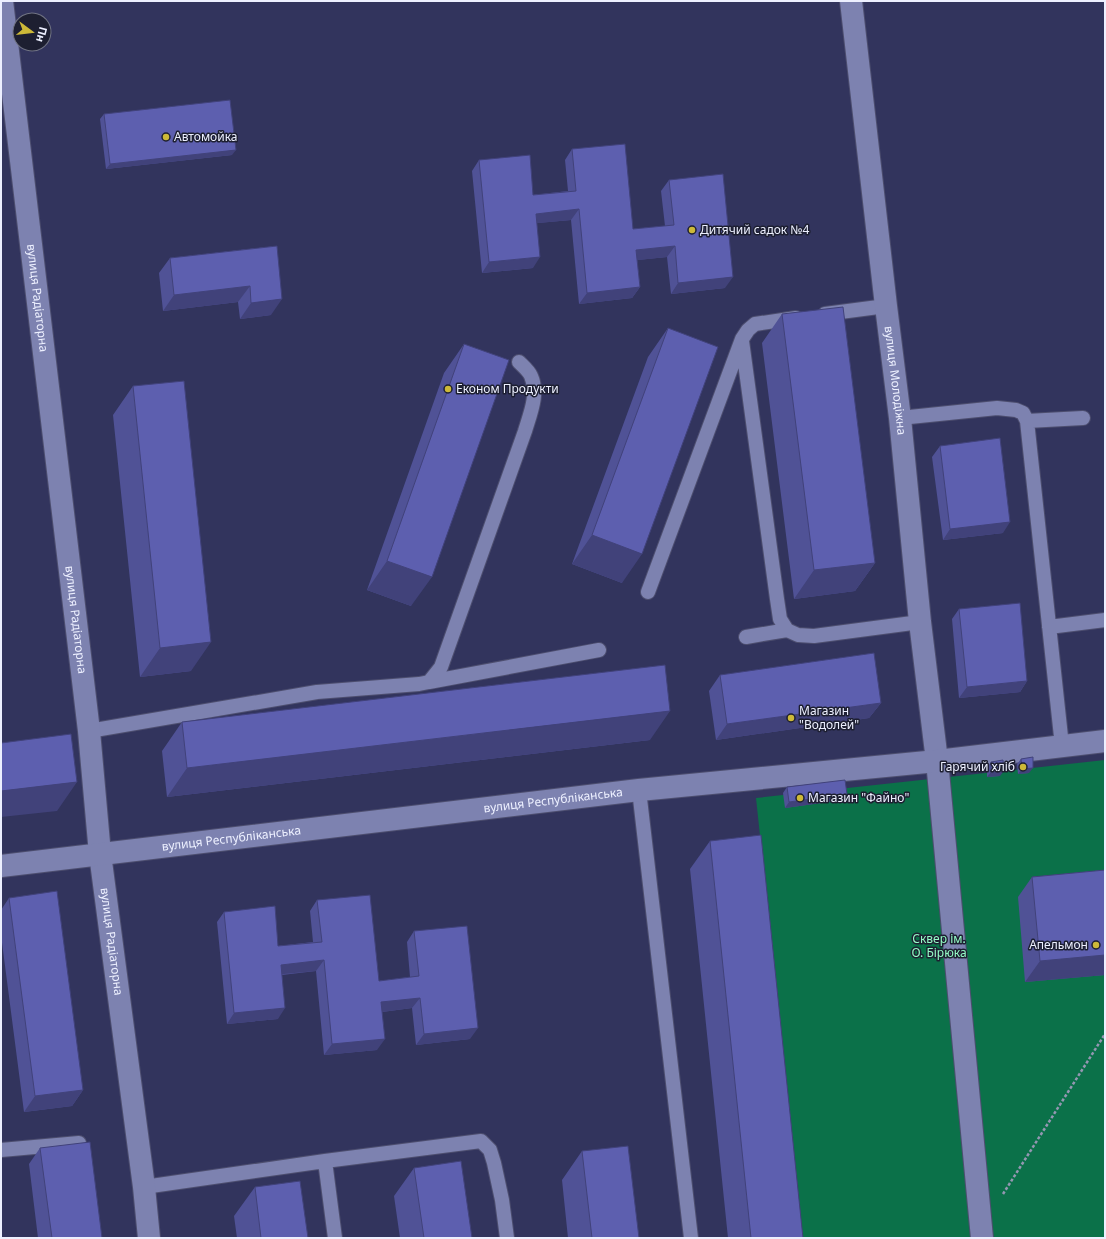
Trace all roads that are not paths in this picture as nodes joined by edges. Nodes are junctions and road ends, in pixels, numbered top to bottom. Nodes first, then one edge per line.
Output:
1 (2, 1) edge
2 (850, 1) edge
3 (886, 306) junction
4 (742, 339) junction
5 (519, 362) dead end
6 (900, 418) junction
7 (1083, 418) dead end
8 (1027, 421) junction
9 (648, 592) dead end
10 (1105, 620) edge
11 (920, 622) junction
12 (1050, 627) junction
13 (787, 630) junction
14 (746, 637) dead end
15 (599, 650) dead end
16 (429, 682) junction
17 (89, 730) junction
18 (1105, 741) edge
19 (1062, 746) junction
20 (937, 761) junction
21 (639, 790) junction
22 (100, 854) junction
23 (1, 866) edge
24 (79, 1143) edge
25 (1, 1150) edge
26 (325, 1161) junction
27 (144, 1187) junction
28 (149, 1238) edge
29 (335, 1238) edge
30 (507, 1238) edge
31 (691, 1238) edge
32 (982, 1238) edge

1 - 17 street, вулиця Радіаторна
2 - 3 street, вулиця Молодіжна
3 - 4 lane
3 - 6 street, вулиця Молодіжна
4 - 9 lane
4 - 13 lane
5 - 16 lane
6 - 8 lane
6 - 11 street, вулиця Молодіжна
7 - 8 lane
8 - 12 lane
10 - 12 lane
11 - 13 lane
11 - 20 street, вулиця Молодіжна
12 - 19 lane
13 - 14 lane
15 - 16 lane
16 - 17 lane
17 - 22 street, вулиця Радіаторна
18 - 19 street, вулиця Республіканська
19 - 20 street, вулиця Республіканська
20 - 21 street, вулиця Республіканська
20 - 32 street, вулиця Молодіжна
21 - 22 street, вулиця Республіканська
21 - 31 lane
22 - 23 street, вулиця Республіканська
22 - 27 street, вулиця Радіаторна
24 - 25 lane
26 - 27 lane
26 - 29 lane
26 - 30 lane
27 - 28 street, вулиця Радіаторна

